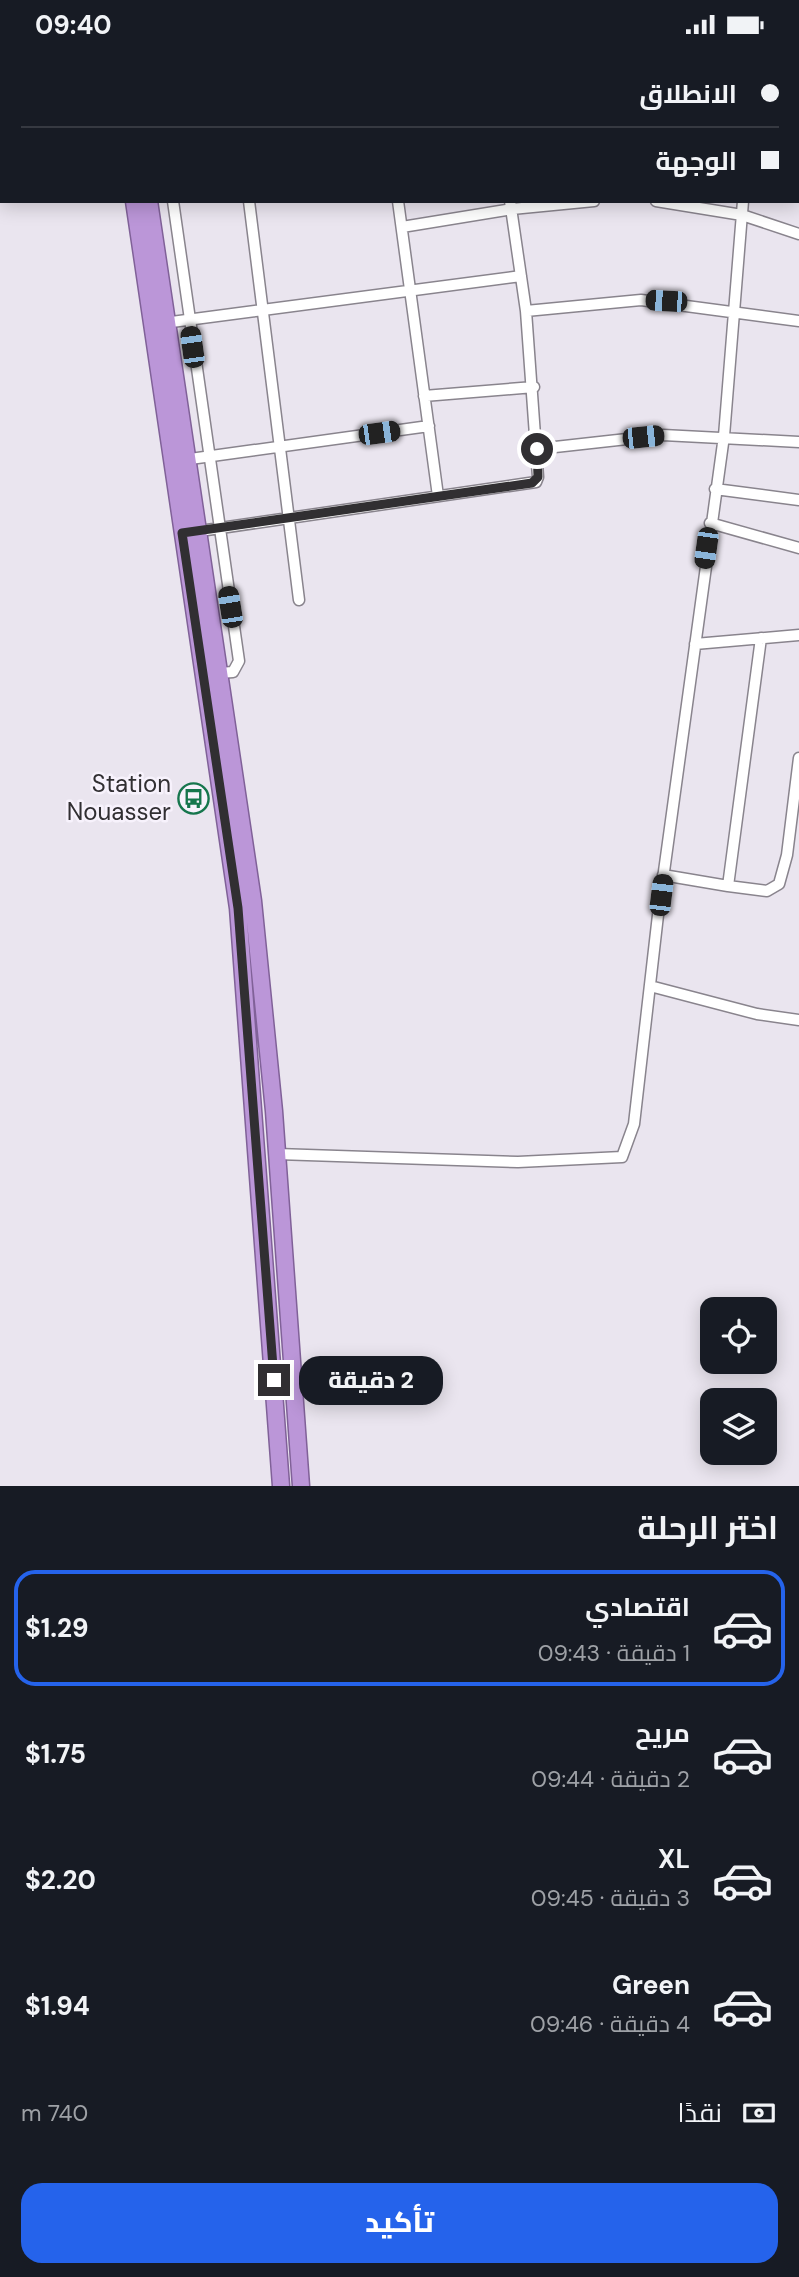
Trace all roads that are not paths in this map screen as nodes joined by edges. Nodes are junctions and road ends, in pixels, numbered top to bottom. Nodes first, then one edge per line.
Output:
1 (134, 203) edge
2 (149, 203) edge
3 (173, 203) edge
4 (249, 203) edge
5 (398, 203) edge
6 (552, 203) edge
7 (668, 203) edge
8 (743, 203) edge
9 (511, 205) edge
10 (742, 215) junction
11 (402, 227) junction
12 (799, 234) edge
13 (521, 276) junction
14 (410, 291) junction
15 (264, 310) junction
16 (526, 311) junction
17 (732, 312) junction
18 (189, 320) junction
19 (799, 321) edge
20 (159, 323) junction
21 (534, 387) junction
22 (424, 395) junction
23 (429, 426) junction
24 (724, 436) junction
25 (799, 442) edge
26 (278, 447) junction
27 (537, 449) junction
28 (208, 457) junction
29 (180, 460) junction
30 (715, 489) junction
31 (438, 496) junction
32 (799, 500) edge
33 (288, 519) junction
34 (710, 523) junction
35 (218, 527) junction
36 (190, 532) junction
37 (799, 548) edge
38 (299, 600) dead end
39 (799, 635) edge
40 (761, 638) junction
41 (695, 644) junction
42 (219, 673) junction
43 (799, 758) edge
44 (663, 875) junction
45 (728, 885) junction
46 (650, 986) junction
47 (799, 1020) edge
48 (277, 1154) junction
49 (281, 1486) edge
50 (301, 1486) edge

1 - 20 highway
2 - 20 highway
3 - 18 street
4 - 15 street
5 - 11 street
6 - 9 street
7 - 10 street
8 - 10 street
9 - 11 street
9 - 13 street
10 - 12 street
10 - 17 street
11 - 14 street
13 - 14 street
13 - 16 street
14 - 15 street
14 - 22 street
15 - 18 street
15 - 26 street
16 - 17 street
16 - 21 street
17 - 19 street
17 - 24 street
18 - 20 street
18 - 28 street
20 - 29 highway
21 - 22 street
21 - 27 street
22 - 23 street
23 - 26 street
23 - 31 street
24 - 25 street
24 - 27 street
24 - 30 street
26 - 28 street
26 - 33 street
27 - 31 street
28 - 29 street
28 - 35 street
29 - 36 highway
30 - 32 street
30 - 34 street
31 - 33 street
33 - 35 street
33 - 38 street
34 - 37 street
34 - 41 street
35 - 36 street
35 - 42 street
36 - 42 highway
36 - 49 highway
39 - 40 street
40 - 41 street
40 - 45 street
41 - 44 street
42 - 48 highway
43 - 45 street
44 - 45 street
44 - 46 street
46 - 47 street
46 - 48 street
48 - 50 highway

